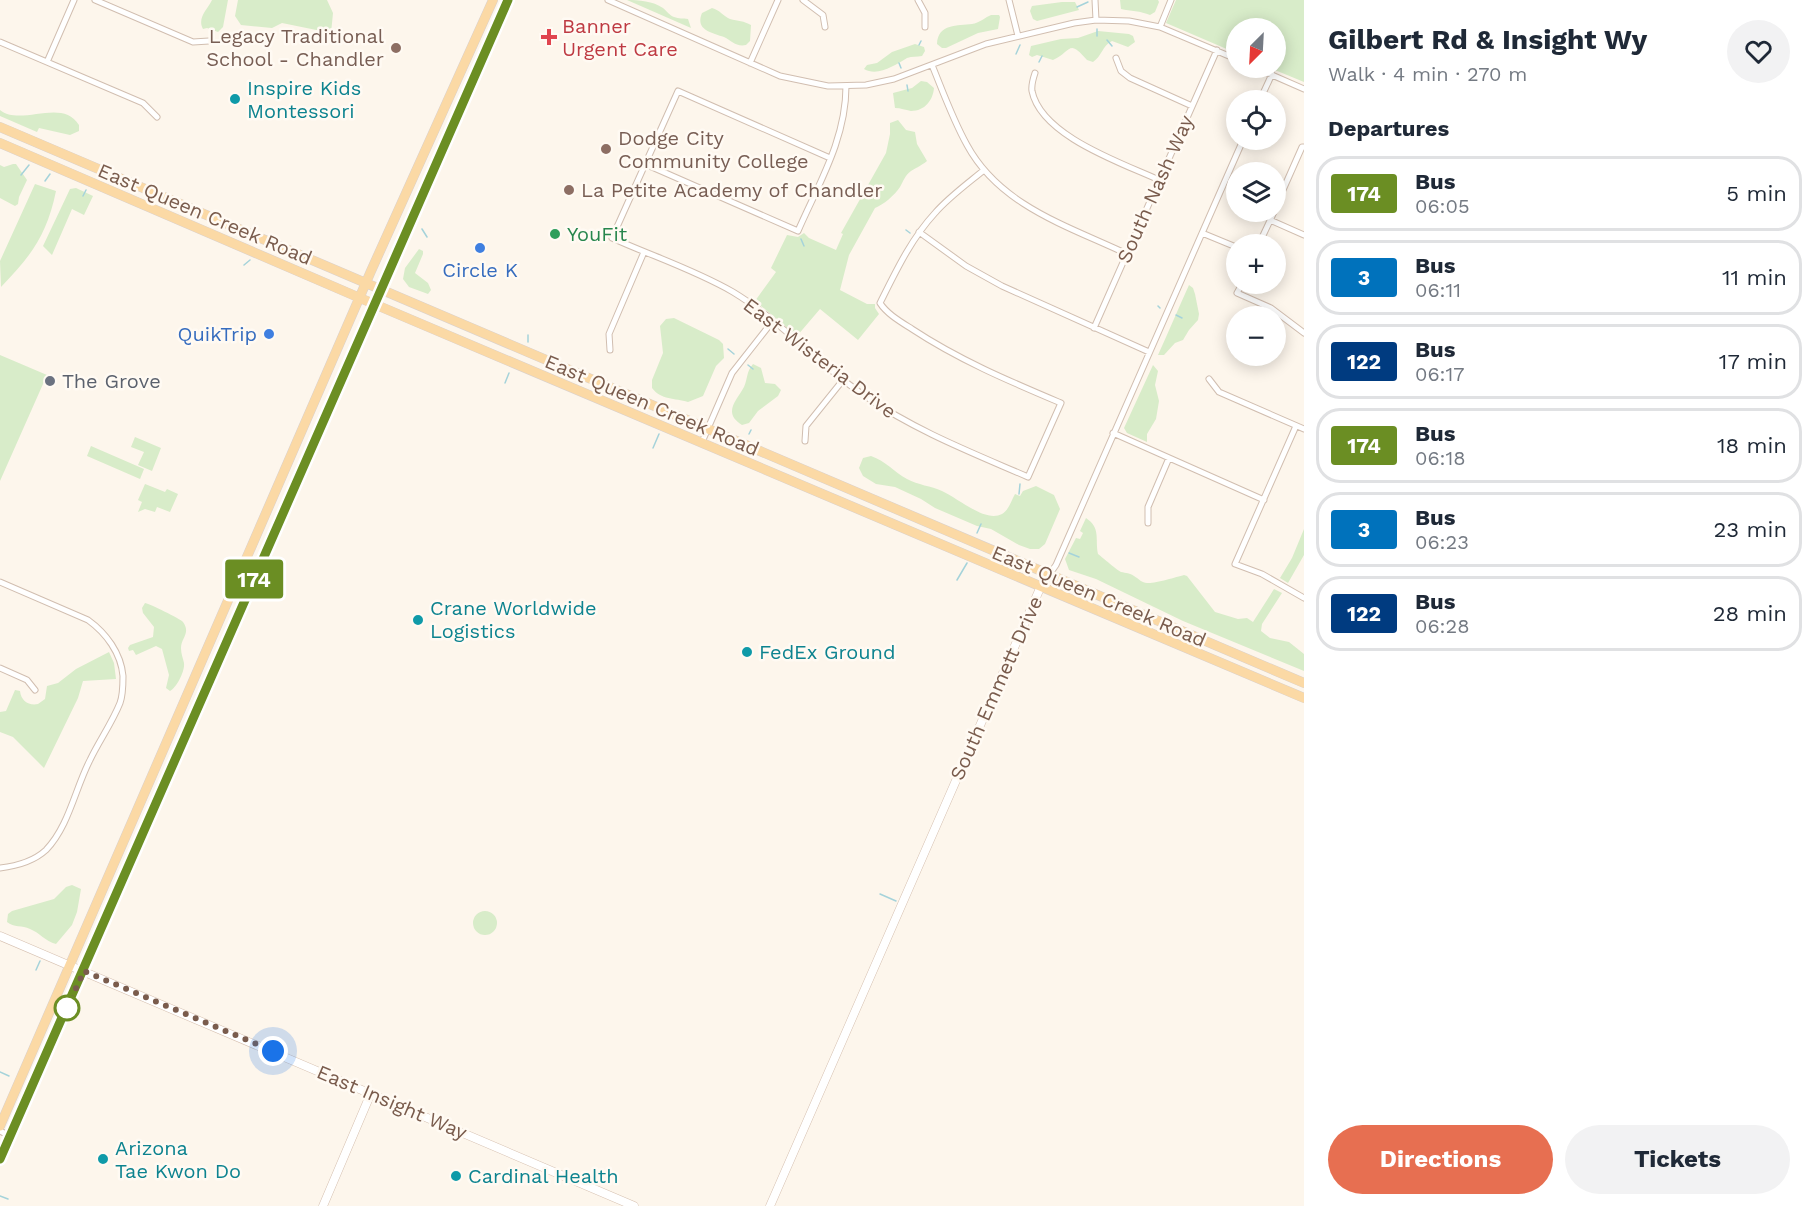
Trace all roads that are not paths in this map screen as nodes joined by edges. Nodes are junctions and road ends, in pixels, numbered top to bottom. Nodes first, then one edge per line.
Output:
1 (74, 0) edge
2 (95, 0) edge
3 (493, 0) edge
4 (508, 0) edge
5 (608, 0) edge
6 (778, 0) edge
7 (803, 0) edge
8 (918, 0) edge
9 (1009, 0) edge
10 (1095, 0) edge
11 (1171, 0) edge
12 (1096, 20) junction
13 (825, 27) dead end
14 (925, 27) dead end
15 (1160, 27) junction
16 (1018, 36) junction
17 (209, 41) dead end
18 (0, 42) edge
19 (1217, 50) junction
20 (1226, 54) edge
21 (1116, 58) dead end
22 (47, 62) junction
23 (750, 63) junction
24 (932, 65) junction
25 (1035, 73) dead end
26 (1281, 78) edge
27 (846, 86) junction
28 (1304, 89) edge
29 (1192, 106) junction
30 (157, 117) dead end
31 (0, 127) edge
32 (0, 143) edge
33 (1303, 147) edge
34 (1239, 150) edge
35 (830, 158) junction
36 (645, 164) junction
37 (984, 170) junction
38 (1160, 180) junction
39 (1286, 184) edge
40 (1276, 222) edge
41 (919, 232) junction
42 (1202, 233) junction
43 (1304, 235) edge
44 (1226, 244) edge
45 (644, 252) junction
46 (1127, 254) junction
47 (366, 282) junction
48 (382, 289) junction
49 (1240, 294) edge
50 (360, 298) junction
51 (375, 305) junction
52 (772, 322) junction
53 (1094, 328) junction
54 (1304, 333) edge
55 (610, 350) dead end
56 (1149, 352) junction
57 (537, 357) junction
58 (531, 370) junction
59 (1209, 379) dead end
60 (843, 380) junction
61 (1296, 426) junction
62 (707, 429) junction
63 (1304, 429) edge
64 (1113, 434) junction
65 (805, 441) dead end
66 (702, 442) junction
67 (291, 458) junction
68 (1169, 458) junction
69 (304, 464) junction
70 (1264, 500) junction
71 (1148, 524) dead end
72 (1046, 580) junction
73 (0, 582) edge
74 (1304, 598) edge
75 (221, 618) junction
76 (235, 623) junction
77 (0, 668) edge
78 (1304, 683) edge
79 (35, 690) dead end
80 (1304, 698) edge
81 (0, 868) edge
82 (0, 936) edge
83 (70, 966) junction
84 (84, 971) junction
85 (371, 1093) junction
86 (1, 1130) edge
87 (0, 1159) edge
88 (323, 1206) edge
89 (633, 1206) edge
90 (770, 1206) edge

1 - 22 street
2 - 17 street
3 - 47 main road
4 - 48 main road
5 - 23 street
6 - 23 street
7 - 13 street
8 - 14 street
9 - 16 street
10 - 12 street
11 - 15 street
12 - 15 street
12 - 16 street
15 - 19 street
16 - 24 street
18 - 22 street
19 - 20 street
19 - 29 street, South Nash Way
21 - 29 street
22 - 30 street
23 - 27 street
24 - 27 street
24 - 37 street
25 - 38 street
26 - 28 street
27 - 35 street
29 - 38 street, South Nash Way
31 - 47 main road, East Queen Creek Road
32 - 50 main road, East Queen Creek Road
33 - 39 street
34 - 42 street, South Emmett Drive
35 - 36 street
35 - 36 street
36 - 45 street, East Wisteria Drive
37 - 41 street
37 - 46 street
38 - 46 street, South Nash Way
40 - 43 street
41 - 53 street
41 - 60 street, East Wisteria Drive
42 - 44 street
42 - 56 street, South Emmett Drive
45 - 52 street, East Wisteria Drive
45 - 55 street
46 - 53 street, South Nash Way
47 - 48 main road, East Queen Creek Road
47 - 50 main road
48 - 51 main road
48 - 57 main road, East Queen Creek Road
49 - 54 street
50 - 51 main road, East Queen Creek Road
50 - 67 main road
51 - 58 main road, East Queen Creek Road
51 - 69 main road
52 - 60 street, East Wisteria Drive
52 - 62 street
53 - 56 street
56 - 64 street, South Emmett Drive
57 - 58 main road
57 - 62 main road, East Queen Creek Road
58 - 66 main road, East Queen Creek Road
59 - 61 street
60 - 65 street
61 - 63 street
61 - 70 street
62 - 66 street
62 - 72 main road, East Queen Creek Road
64 - 68 street
64 - 72 street, South Emmett Drive
66 - 72 main road, East Queen Creek Road
67 - 69 main road
67 - 75 main road
68 - 70 street
68 - 71 street
69 - 76 main road
70 - 74 street
72 - 78 main road, East Queen Creek Road
72 - 80 main road, East Queen Creek Road
72 - 90 street, South Emmett Drive
73 - 81 street
75 - 76 main road
75 - 83 main road
76 - 84 main road
77 - 79 street
82 - 83 street, East Insight Way
83 - 84 street, East Insight Way
83 - 86 main road
84 - 85 street, East Insight Way
84 - 87 main road
85 - 88 street
85 - 89 street, East Insight Way

